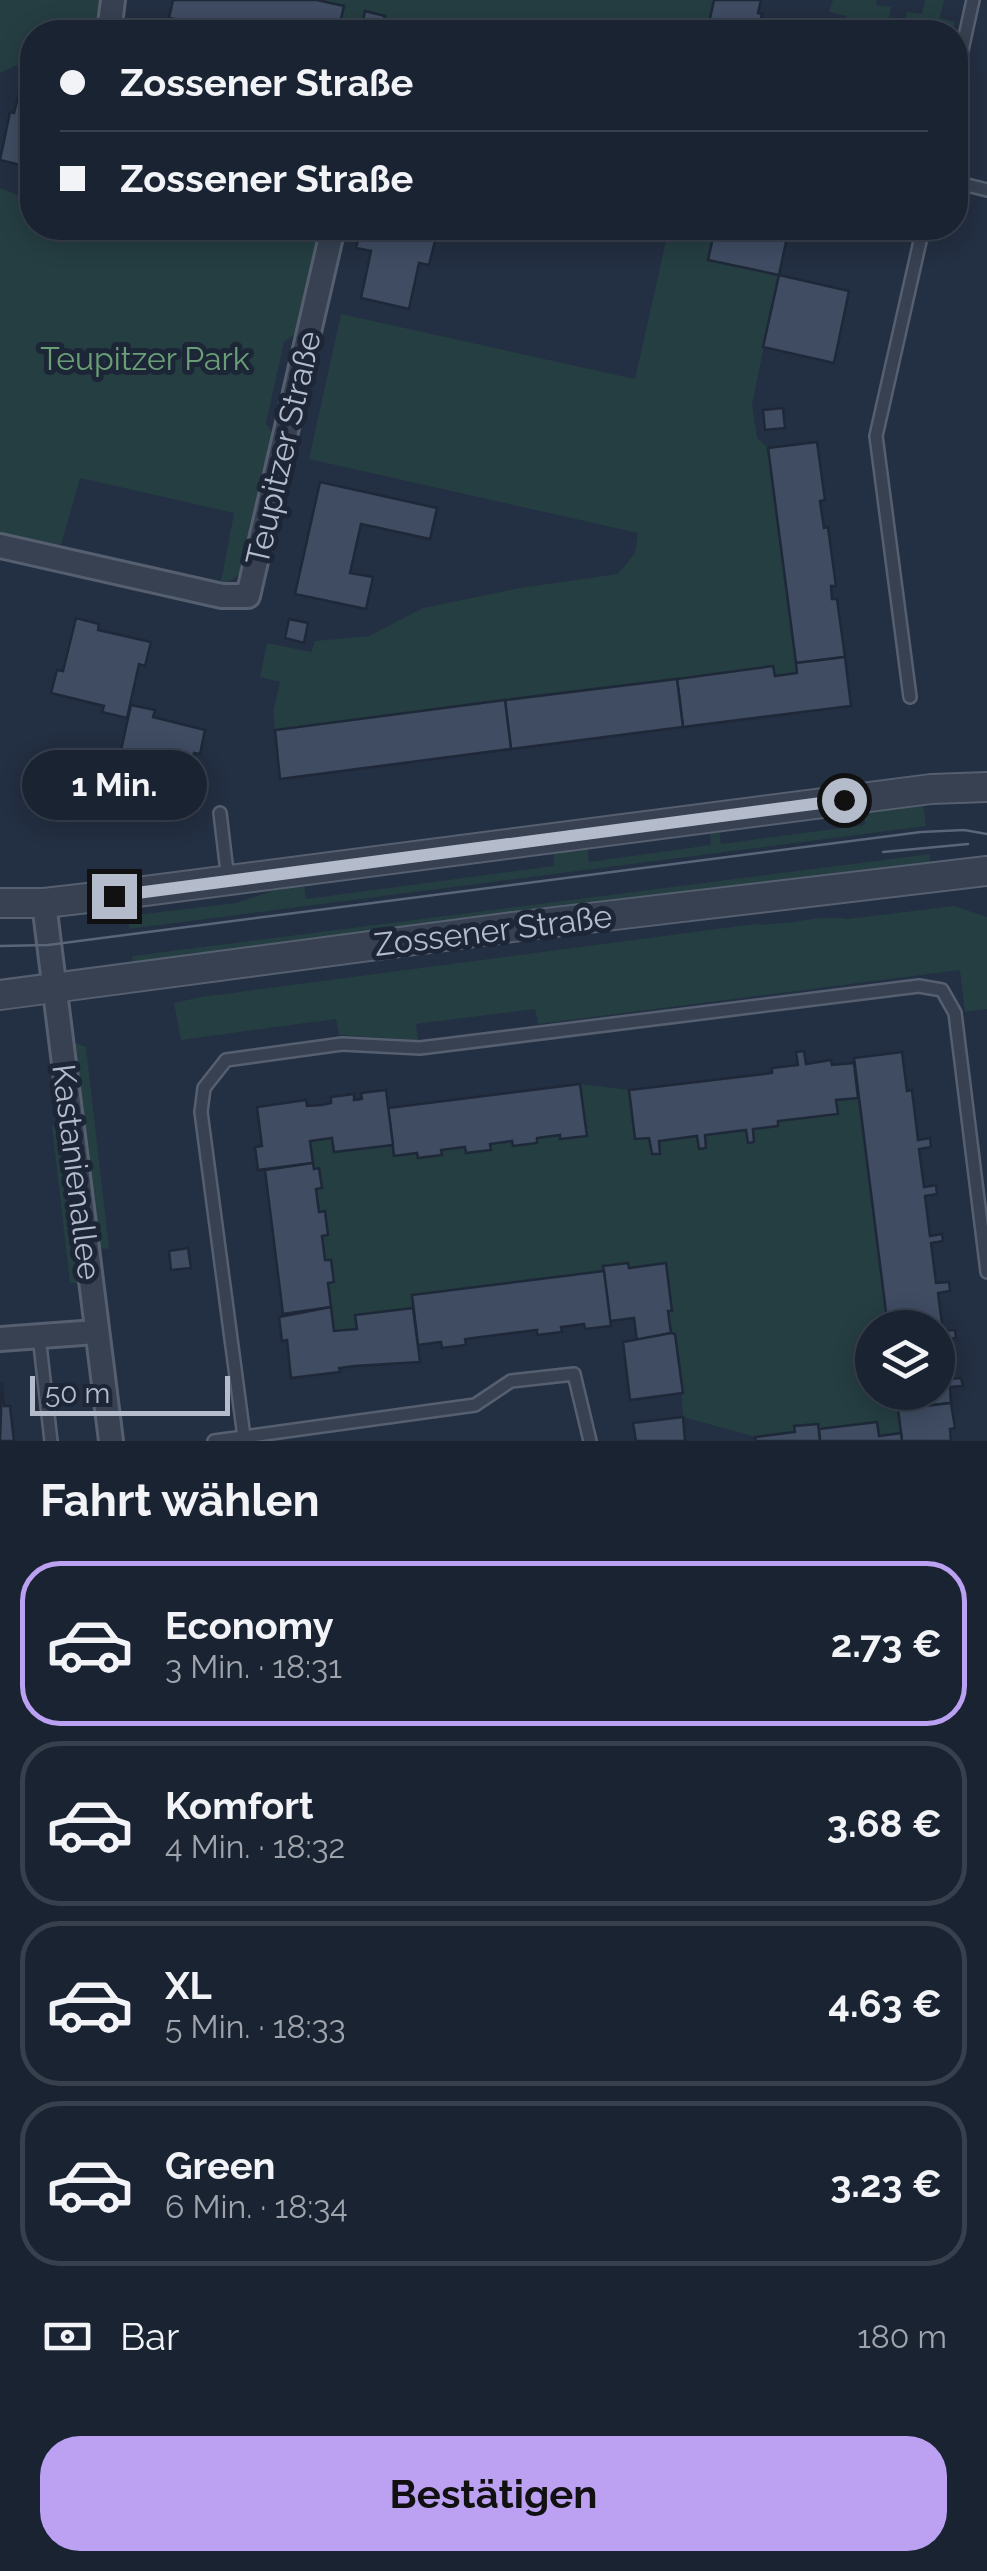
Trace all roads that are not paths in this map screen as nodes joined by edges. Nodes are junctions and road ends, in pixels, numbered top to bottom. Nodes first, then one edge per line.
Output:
1 (329, 240) edge
2 (919, 240) edge
3 (0, 546) edge
4 (910, 697) dead end
5 (987, 786) edge
6 (220, 813) dead end
7 (987, 872) edge
8 (228, 880) junction
9 (0, 903) edge
10 (44, 903) junction
11 (53, 988) junction
12 (0, 995) edge
13 (987, 1272) edge
14 (96, 1332) junction
15 (39, 1336) junction
16 (0, 1338) edge
17 (244, 1436) junction
18 (52, 1441) edge
19 (111, 1441) edge
20 (214, 1441) edge
21 (590, 1441) edge

1 - 3 street, Teupitzer Straße
2 - 4 lane
5 - 8 street
6 - 8 lane
7 - 11 street, Zossener Straße
8 - 10 street
9 - 10 street
10 - 11 street, Kastanienallee
11 - 12 street, Zossener Straße
11 - 14 street, Kastanienallee
13 - 17 lane
14 - 15 street
14 - 19 street, Kastanienallee
15 - 16 street
15 - 18 lane
17 - 20 lane
17 - 21 lane

